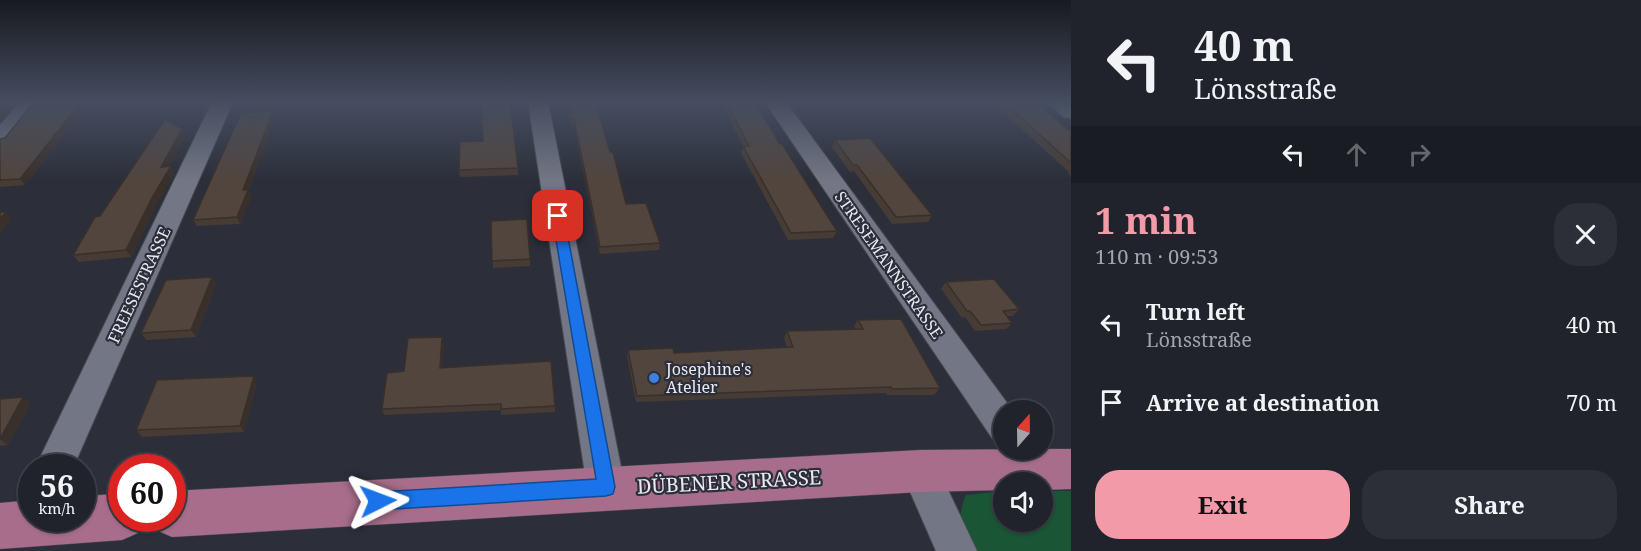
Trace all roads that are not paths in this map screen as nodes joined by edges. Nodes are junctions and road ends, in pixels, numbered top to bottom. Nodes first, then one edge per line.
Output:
1 (212, 128) edge
2 (543, 128) edge
3 (793, 128) edge
4 (993, 411) edge
5 (61, 454) edge
6 (1041, 463) edge
7 (920, 471) junction
8 (606, 487) junction
9 (186, 513) edge
10 (957, 551) edge

1 - 5 street, FREESESTRASSE
2 - 8 street
3 - 4 street, STRESEMANNSTRASSE
6 - 7 main road, DÜBENER STRASSE
7 - 8 main road, DÜBENER STRASSE
7 - 10 street
8 - 9 main road, DÜBENER STRASSE

